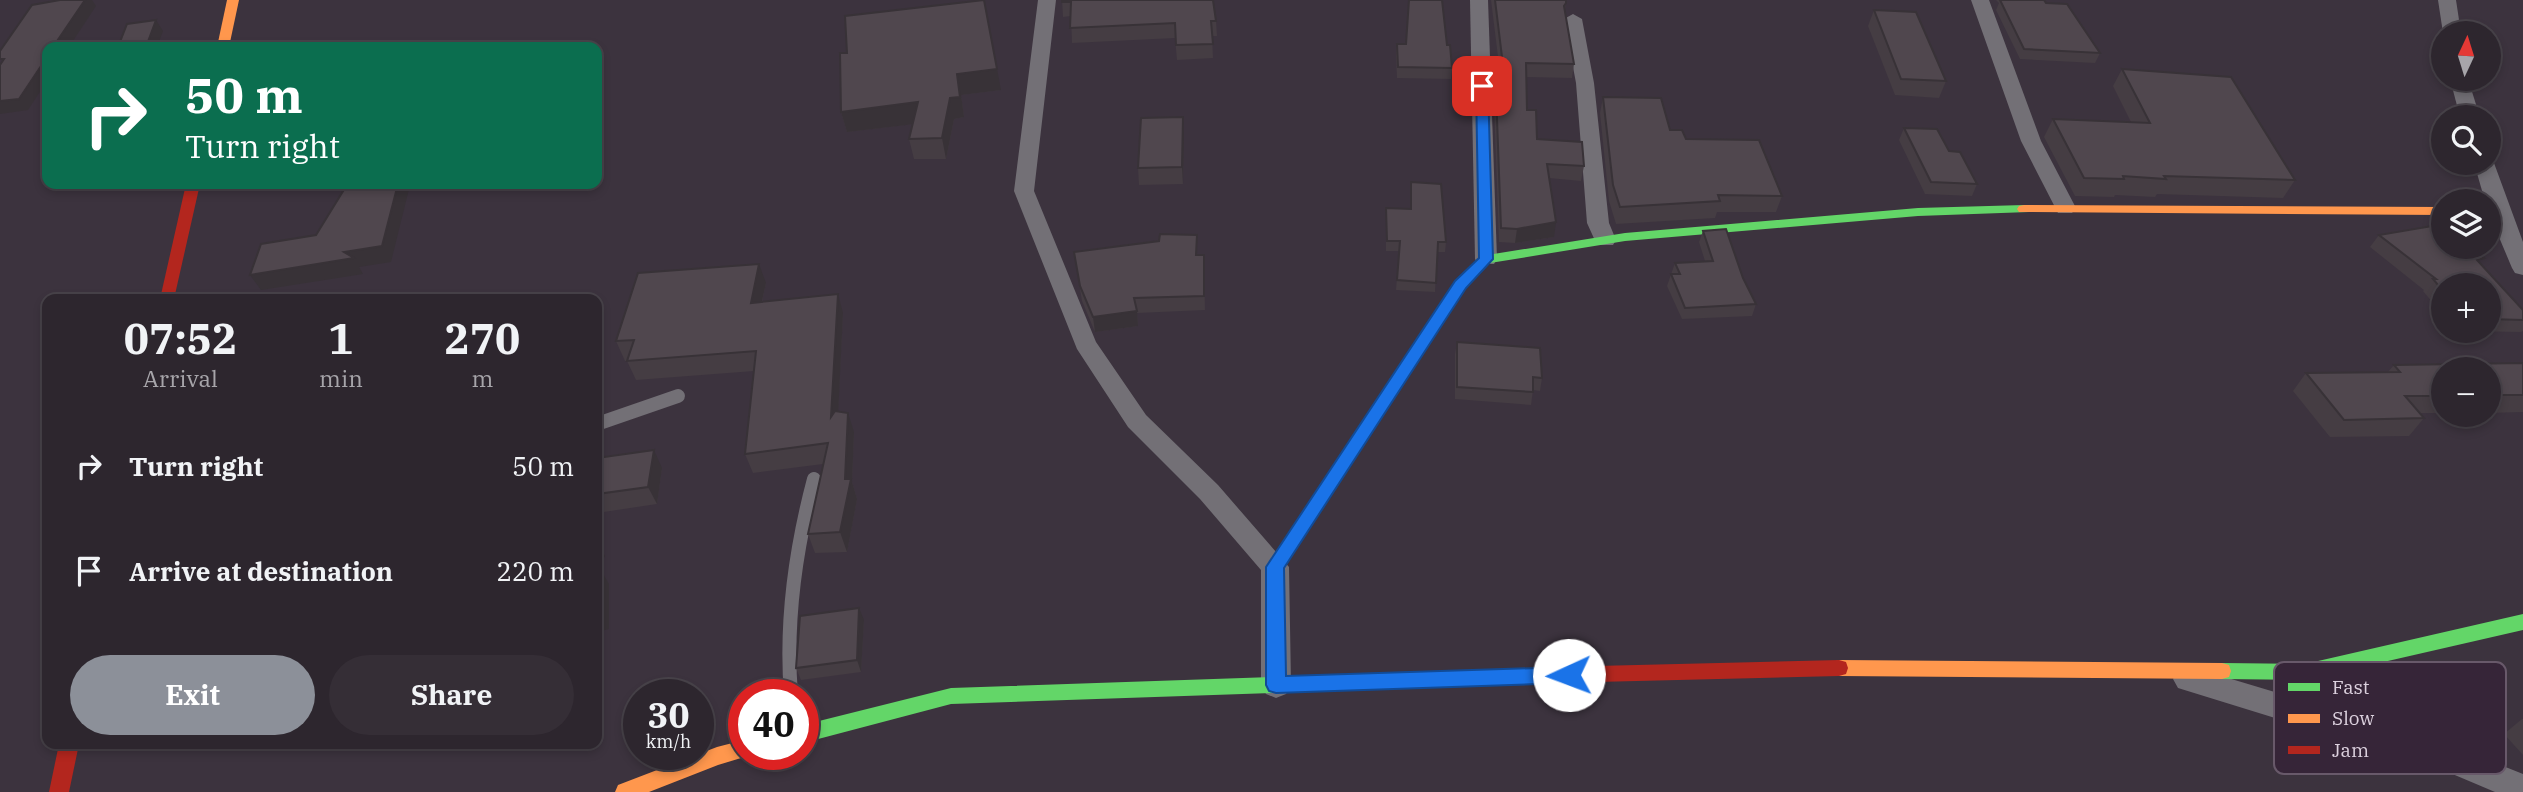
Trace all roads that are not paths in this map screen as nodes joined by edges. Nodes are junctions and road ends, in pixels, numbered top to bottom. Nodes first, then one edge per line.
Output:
1 (233, 0) edge
2 (1047, 0) edge
3 (1479, 0) edge
4 (1980, 0) edge
5 (2447, 0) edge
6 (1573, 19) dead end
7 (2450, 21) edge
8 (224, 42) edge
9 (192, 189) edge
10 (2065, 208) junction
11 (2431, 211) edge
12 (2501, 225) edge
13 (1605, 240) junction
14 (1486, 259) junction
15 (2523, 268) edge
16 (168, 294) edge
17 (678, 396) dead end
18 (602, 422) edge
19 (814, 479) dead end
20 (1275, 567) junction
21 (2523, 622) edge
22 (2352, 662) edge
23 (2160, 671) junction
24 (2274, 673) edge
25 (789, 679) edge
26 (1276, 685) junction
27 (2274, 705) edge
28 (819, 730) edge
29 (68, 749) edge
30 (728, 753) edge
31 (2487, 774) edge
32 (2523, 789) edge
33 (58, 792) edge
34 (625, 792) edge

1 - 8 street
2 - 20 street
3 - 14 street
4 - 10 street
5 - 7 street
6 - 13 street
9 - 16 street
10 - 11 street
10 - 13 street
12 - 15 street
13 - 14 street
14 - 20 street
17 - 18 lane
19 - 25 lane
20 - 26 street
21 - 22 street
23 - 24 street
23 - 26 street
23 - 27 street
26 - 28 street
29 - 33 street
30 - 34 street
31 - 32 street

